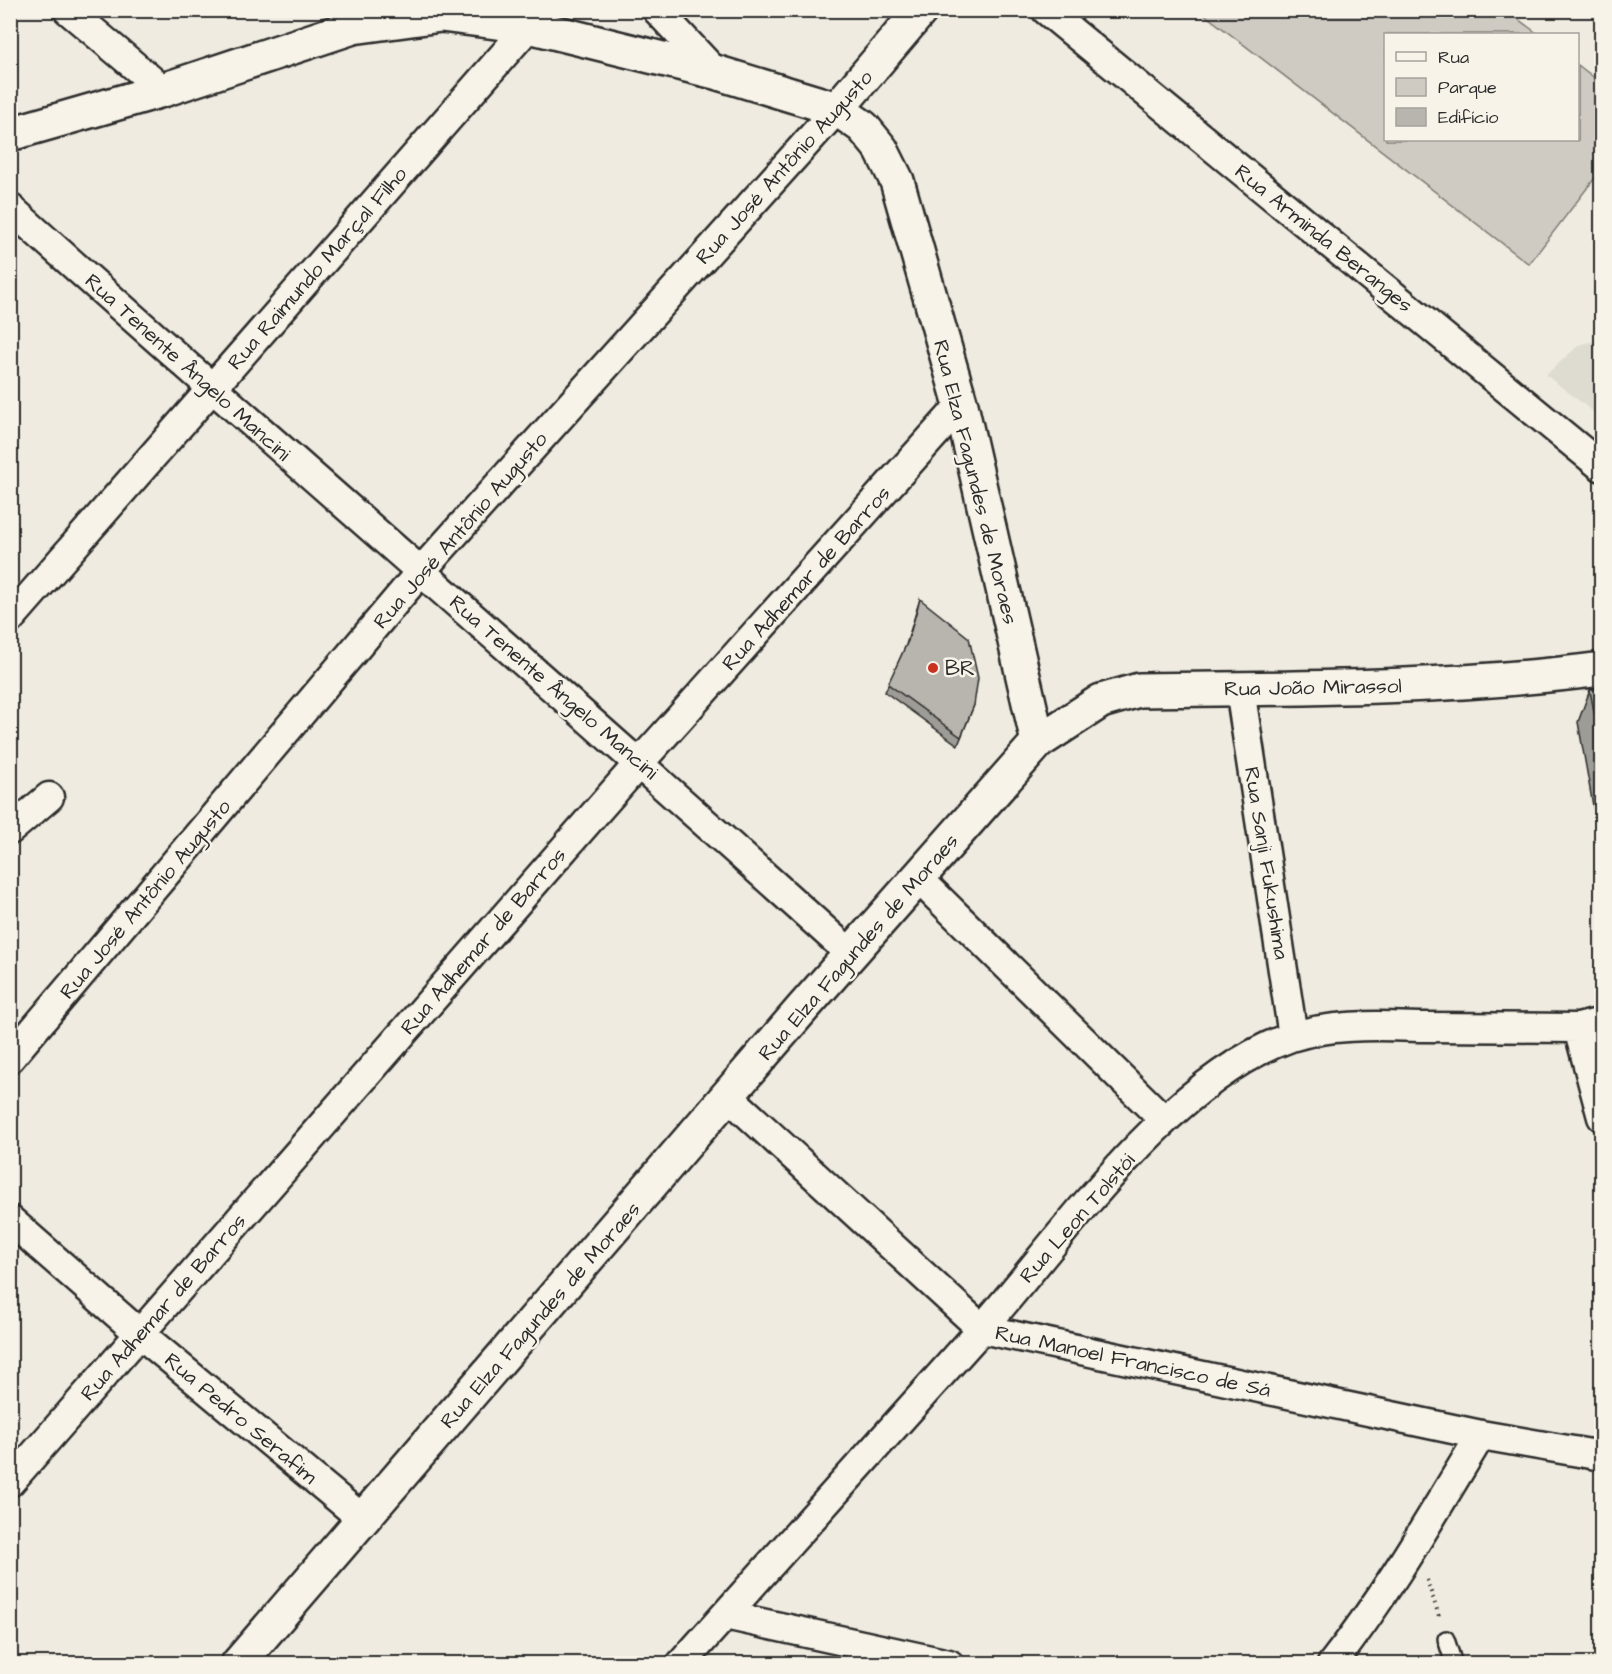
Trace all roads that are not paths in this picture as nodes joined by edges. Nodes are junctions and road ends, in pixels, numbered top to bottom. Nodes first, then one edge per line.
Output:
1 (68, 10) edge
2 (657, 10) edge
3 (921, 10) edge
4 (1046, 10) edge
5 (529, 26) junction
6 (715, 72) junction
7 (163, 90) junction
8 (837, 110) junction
9 (10, 134) edge
10 (10, 208) edge
11 (211, 389) junction
12 (961, 405) junction
13 (1602, 467) edge
14 (422, 570) junction
15 (10, 619) edge
16 (1602, 669) edge
17 (1240, 689) junction
18 (1038, 742) junction
19 (640, 762) junction
20 (49, 797) dead end
21 (10, 830) edge
22 (918, 879) junction
23 (852, 955) junction
24 (1590, 1025) edge
25 (1293, 1036) junction
26 (10, 1058) edge
27 (728, 1096) junction
28 (1602, 1117) edge
29 (1164, 1120) junction
30 (10, 1220) edge
31 (982, 1329) junction
32 (139, 1333) junction
33 (1481, 1435) junction
34 (1602, 1456) edge
35 (10, 1482) edge
36 (364, 1520) junction
37 (725, 1615) junction
38 (1446, 1639) road end
39 (238, 1664) edge
40 (681, 1664) edge
41 (949, 1664) edge
42 (1332, 1664) edge
43 (1454, 1664) edge

1 - 7 street
2 - 6 street
3 - 8 street, Rua José Antônio Augusto
4 - 13 street, Rua Arminda Beranges
5 - 6 street, Rua Elza Fagundes de Moraes
5 - 7 street, Rua Elza Fagundes de Moraes
5 - 11 street, Rua Raimundo Marçal Filho
6 - 8 street, Rua Elza Fagundes de Moraes
7 - 9 street, Rua Elza Fagundes de Moraes
8 - 12 street, Rua Elza Fagundes de Moraes
8 - 14 street, Rua José Antônio Augusto
10 - 11 street, Rua Tenente Ângelo Mancini
11 - 14 street, Rua Tenente Ângelo Mancini
11 - 15 street, Rua Raimundo Marçal Filho
12 - 18 street, Rua Elza Fagundes de Moraes
12 - 19 street, Rua Adhemar de Barros
14 - 19 street, Rua Tenente Ângelo Mancini
14 - 26 street, Rua José Antônio Augusto
16 - 17 street, Rua João Mirassol
17 - 18 street, Rua João Mirassol
17 - 25 street, Rua Sanji Fukushima
18 - 22 street, Rua Elza Fagundes de Moraes
19 - 23 street, Rua Tenente Ângelo Mancini
19 - 32 street, Rua Adhemar de Barros
20 - 21 street
22 - 23 street, Rua Elza Fagundes de Moraes
22 - 29 street
23 - 27 street, Rua Elza Fagundes de Moraes
24 - 25 street, Rua Leon Tolstói
24 - 28 street
25 - 29 street, Rua Leon Tolstói
27 - 31 street, Rua Manoel Francisco de Sá
27 - 36 street, Rua Elza Fagundes de Moraes
29 - 31 street, Rua Leon Tolstói
30 - 32 street, Rua Pedro Serafim
31 - 33 street, Rua Manoel Francisco de Sá
31 - 37 street, Rua Leon Tolstói
32 - 35 street, Rua Adhemar de Barros
32 - 36 street, Rua Pedro Serafim
33 - 34 street, Rua Manoel Francisco de Sá
33 - 42 street
36 - 39 street, Rua Elza Fagundes de Moraes
37 - 40 street, Rua Leon Tolstói
37 - 41 street
38 - 43 lane

